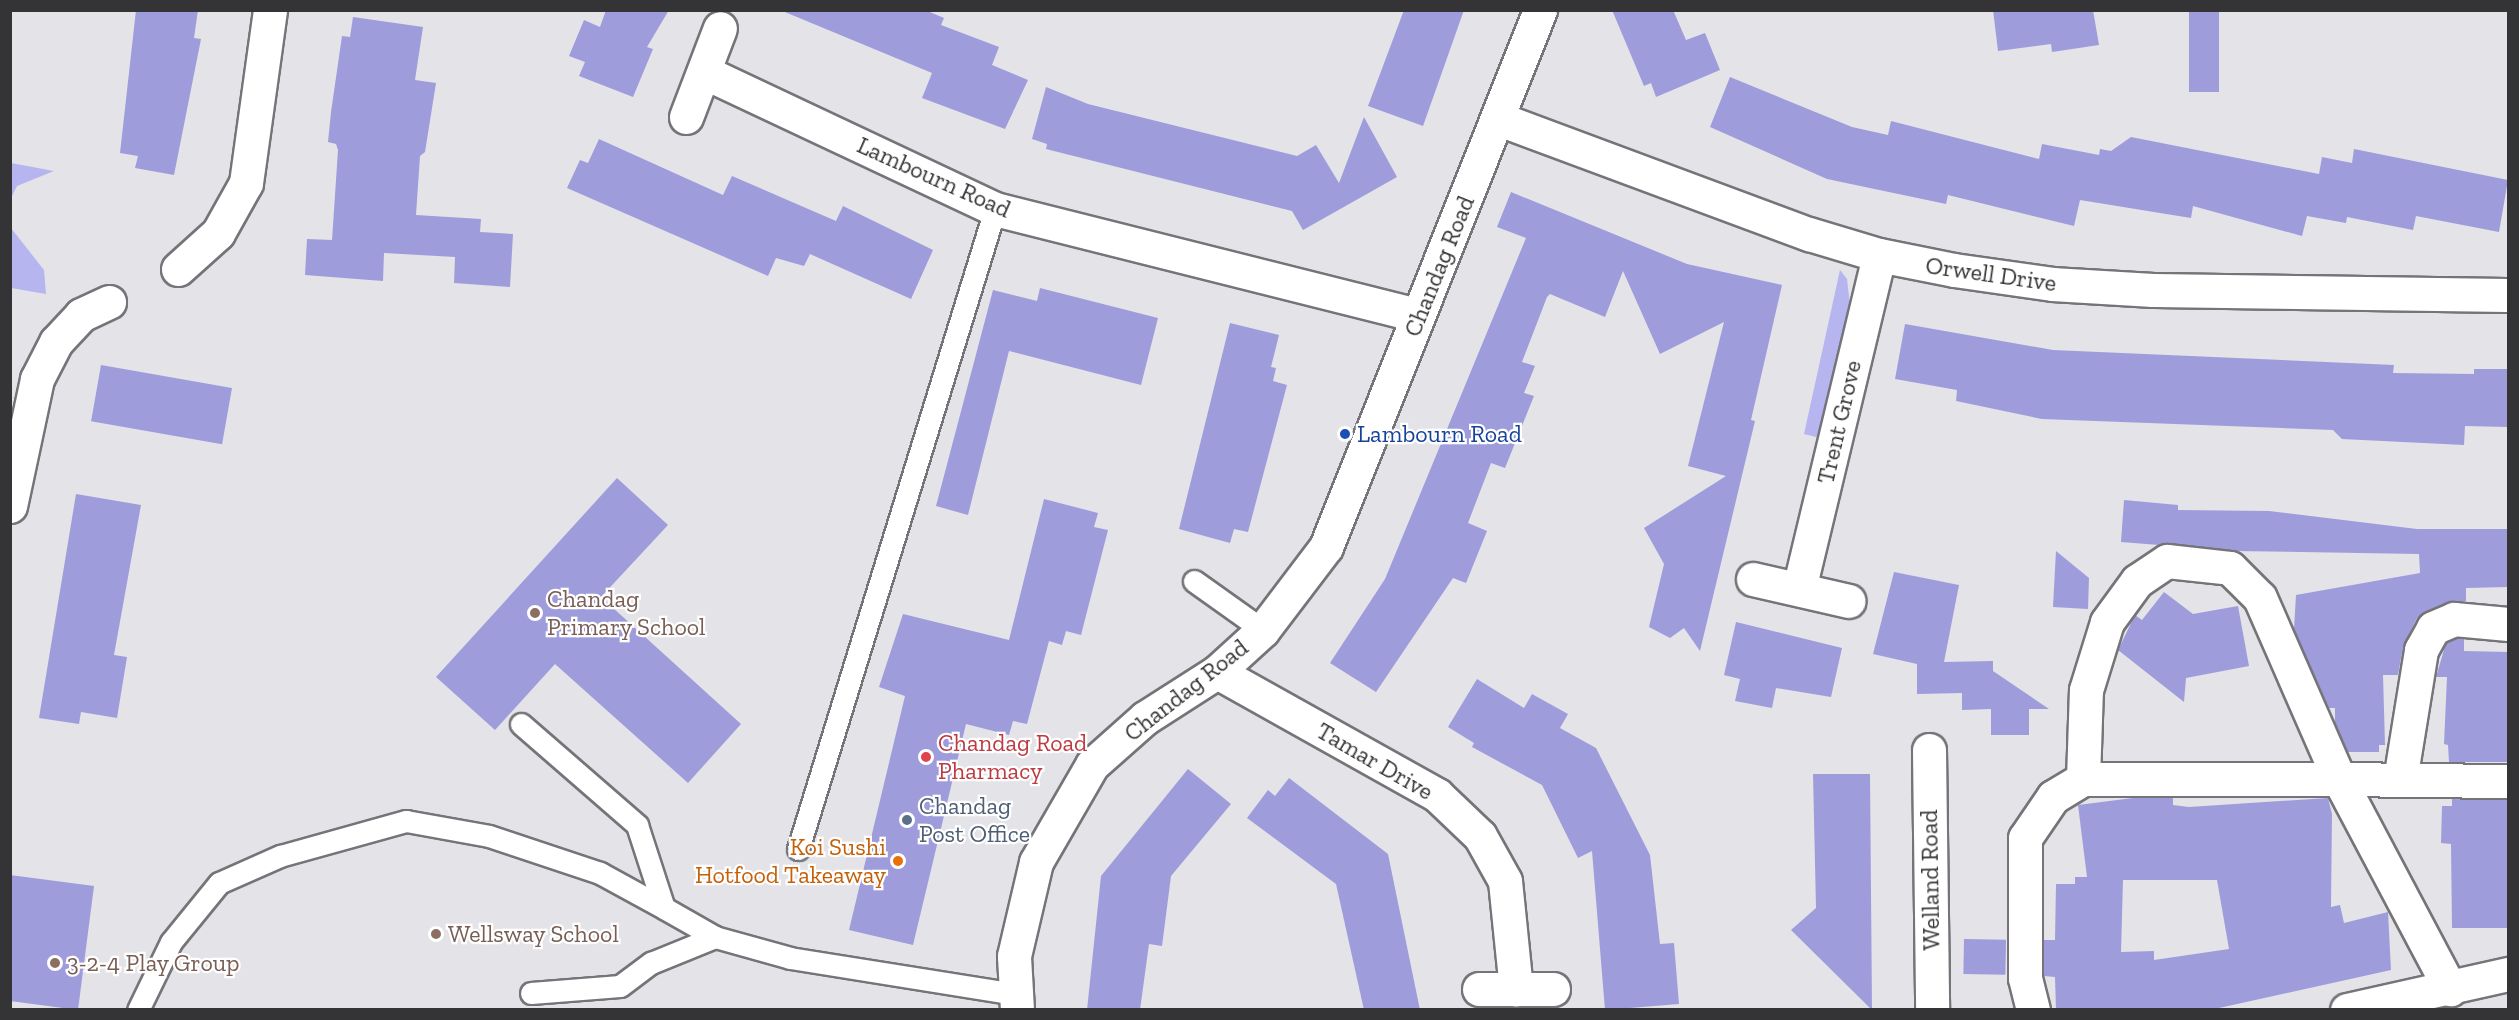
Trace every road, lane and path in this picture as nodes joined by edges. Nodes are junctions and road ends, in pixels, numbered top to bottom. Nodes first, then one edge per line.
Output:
1 (270, 10) edge
2 (1540, 10) edge
3 (720, 28) dead end
4 (704, 72) junction
5 (686, 117) dead end
6 (1499, 119) junction
7 (995, 209) junction
8 (1879, 255) junction
9 (178, 269) dead end
10 (2508, 295) edge
11 (108, 302) dead end
12 (1418, 315) junction
13 (10, 507) edge
14 (1753, 579) dead end
15 (1194, 581) dead end
16 (1799, 589) junction
17 (1849, 601) dead end
18 (2508, 624) edge
19 (1263, 630) junction
20 (1216, 672) junction
21 (521, 724) dead end
22 (1929, 750) dead end
23 (2339, 778) junction
24 (2083, 779) junction
25 (2400, 780) junction
26 (2508, 781) edge
27 (798, 849) dead end
28 (664, 908) junction
29 (715, 937) junction
30 (2508, 974) edge
31 (1479, 989) dead end
32 (1516, 989) junction
33 (1553, 989) dead end
34 (2450, 990) junction
35 (531, 993) dead end
36 (1016, 1002) edge
37 (138, 1010) edge
38 (1932, 1010) edge
39 (2033, 1010) edge
40 (2347, 1010) edge

1 - 9 street
2 - 6 street, Chandag Road
3 - 4 street
4 - 5 street
4 - 7 street, Lambourn Road
6 - 8 street, Orwell Drive
6 - 12 street, Chandag Road
7 - 12 street, Lambourn Road
7 - 27 lane
8 - 10 street, Orwell Drive
8 - 16 street, Trent Grove
11 - 13 street
12 - 19 street, Chandag Road
14 - 16 street
15 - 19 lane
16 - 17 street
18 - 25 street
19 - 20 street, Chandag Road
20 - 32 street, Tamar Drive
20 - 36 street, Chandag Road
21 - 28 lane
22 - 38 street, Welland Road
23 - 24 street
23 - 24 street
23 - 25 street
23 - 34 street
24 - 39 street
25 - 26 street
28 - 29 lane
28 - 37 lane
29 - 35 lane
29 - 36 lane
30 - 34 street
31 - 32 street
32 - 33 street
34 - 40 street

